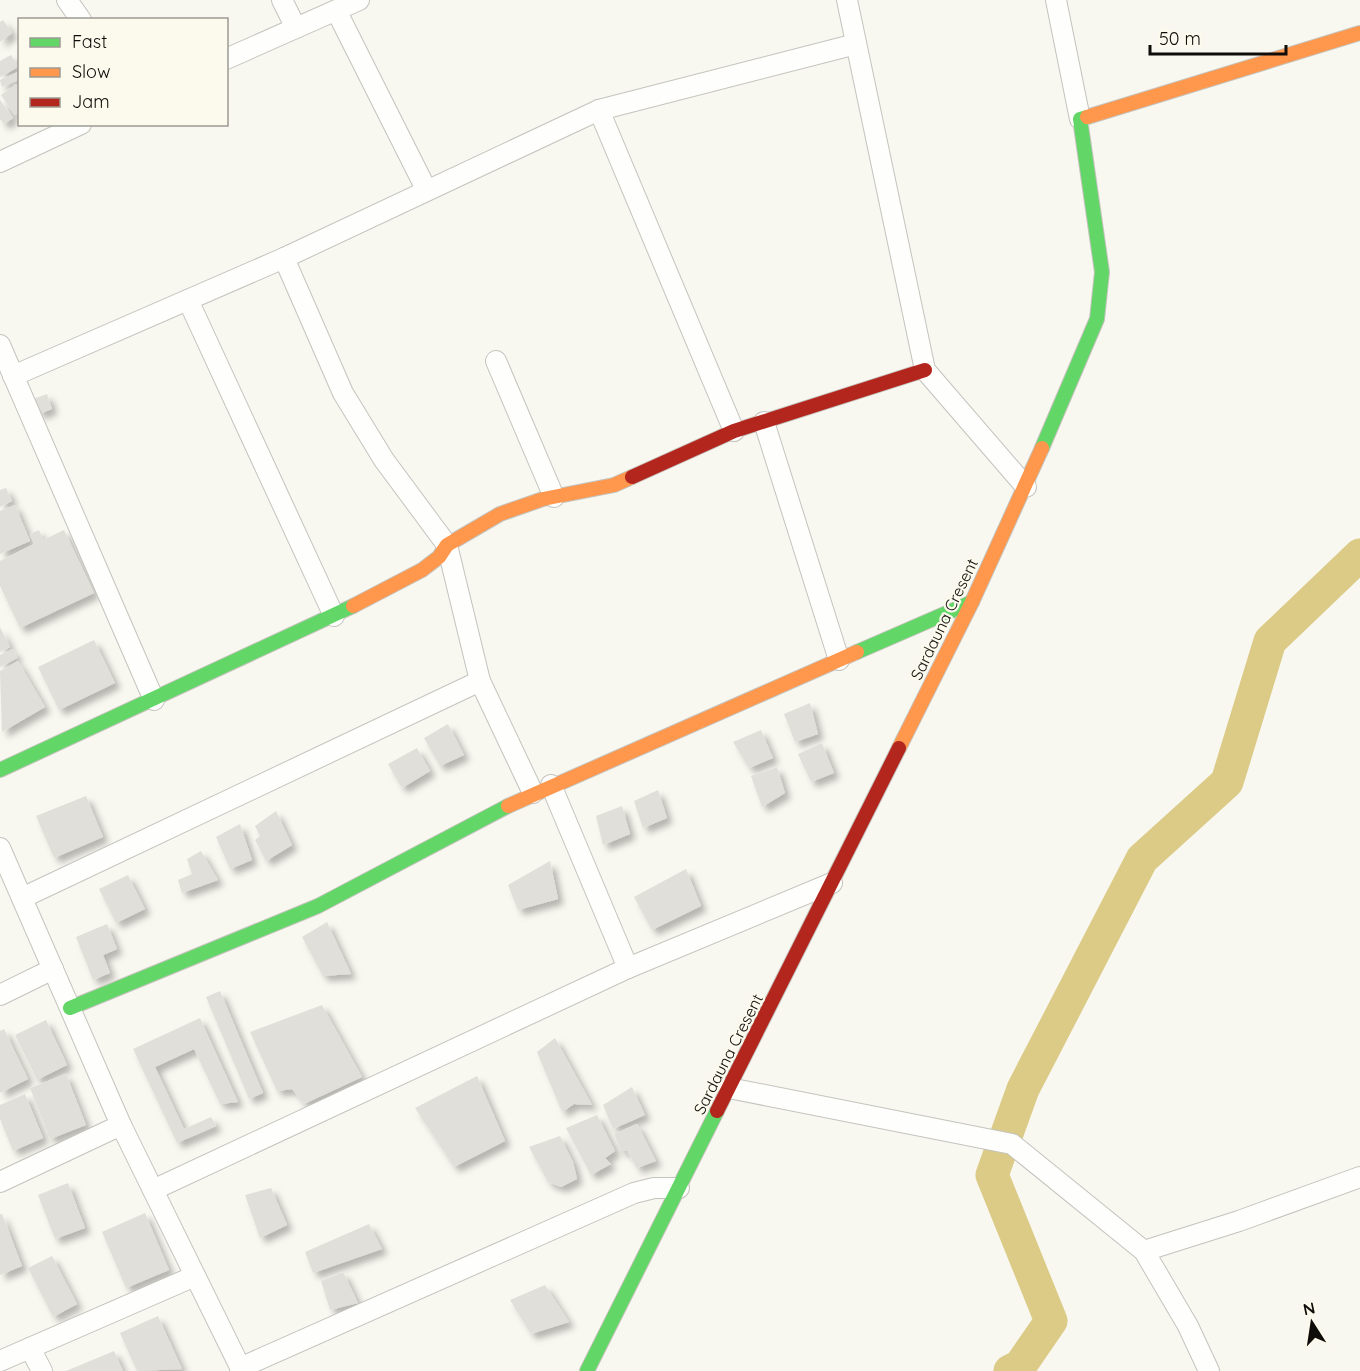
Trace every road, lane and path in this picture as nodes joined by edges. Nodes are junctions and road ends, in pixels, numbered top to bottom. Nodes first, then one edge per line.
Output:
1 (67, 0) edge
2 (282, 0) edge
3 (359, 0) edge
4 (847, 0) edge
5 (1056, 0) edge
6 (337, 12) junction
7 (80, 18) edge
8 (296, 28) junction
9 (1360, 33) edge
10 (856, 44) junction
11 (228, 58) edge
12 (600, 110) junction
13 (1080, 119) junction
14 (76, 126) edge
15 (2, 157) edge
16 (426, 189) junction
17 (284, 258) junction
18 (188, 300) junction
19 (0, 345) edge
20 (496, 361) dead end
21 (925, 370) junction
22 (14, 376) junction
23 (764, 422) junction
24 (734, 431) junction
25 (1026, 487) junction
26 (554, 497) junction
27 (447, 545) junction
28 (972, 602) junction
29 (334, 616) junction
30 (839, 660) junction
31 (480, 681) junction
32 (154, 700) junction
33 (0, 770) edge
34 (551, 785) junction
35 (533, 793) junction
36 (0, 848) edge
37 (832, 883) junction
38 (22, 898) junction
39 (628, 968) junction
40 (53, 969) junction
41 (0, 995) edge
42 (70, 1008) junction
43 (729, 1088) junction
44 (122, 1125) junction
45 (1360, 1177) edge
46 (0, 1182) edge
47 (679, 1188) junction
48 (153, 1190) junction
49 (1144, 1251) junction
50 (195, 1276) junction
51 (30, 1348) junction
52 (0, 1361) edge
53 (241, 1369) edge
54 (42, 1371) edge
55 (587, 1371) edge
56 (1209, 1371) edge

1 - 7 street
2 - 8 street
3 - 6 street
4 - 10 street
5 - 13 street
6 - 8 street
6 - 16 street
8 - 11 street
9 - 13 street
10 - 12 street
10 - 21 street
12 - 16 street
12 - 24 street
13 - 25 street, Sardauna Cresent
14 - 15 street
16 - 17 street
17 - 18 street
17 - 27 street
18 - 22 street
18 - 29 street
19 - 22 street
20 - 26 street
21 - 23 street
21 - 25 street
22 - 32 street
23 - 24 street
23 - 30 street
24 - 26 street
25 - 28 street, Sardauna Cresent
26 - 27 street
27 - 29 street
27 - 31 street
28 - 30 street
28 - 37 street, Sardauna Cresent
29 - 32 street
30 - 34 street
31 - 35 street
31 - 38 street
32 - 33 street
34 - 35 street
34 - 39 street
35 - 42 street
36 - 38 street
37 - 39 street
37 - 43 street, Sardauna Cresent
38 - 40 street
39 - 48 street
40 - 41 street
40 - 42 street
42 - 44 street
43 - 47 street, Sardauna Cresent
43 - 49 street
44 - 46 street
44 - 48 street
45 - 49 street
47 - 53 street
47 - 55 street, Sardauna Cresent
48 - 50 street
49 - 56 street
50 - 51 street
50 - 53 street
51 - 52 street
51 - 54 street

